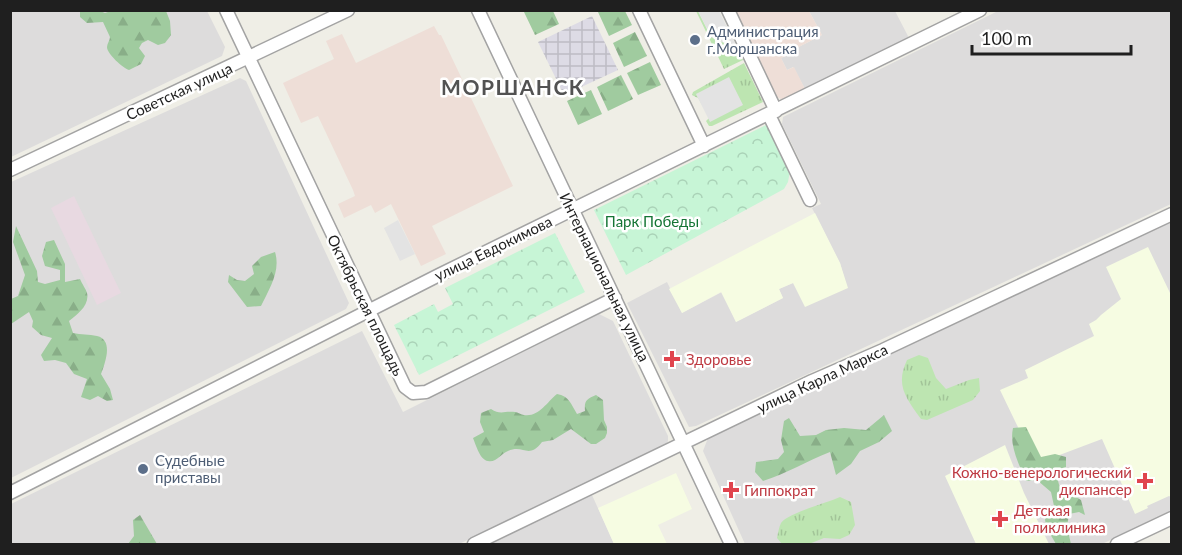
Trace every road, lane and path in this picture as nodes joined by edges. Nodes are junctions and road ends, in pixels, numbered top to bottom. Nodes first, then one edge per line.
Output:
1 (226, 10) edge
2 (348, 10) edge
3 (478, 10) edge
4 (639, 10) edge
5 (728, 10) edge
6 (980, 10) edge
7 (248, 58) junction
8 (773, 113) junction
9 (704, 146) junction
10 (10, 170) edge
11 (810, 200) dead end
12 (572, 210) junction
13 (1172, 214) edge
14 (615, 298) junction
15 (369, 311) junction
16 (684, 444) junction
17 (10, 493) edge
18 (1172, 518) edge
19 (474, 544) edge
20 (731, 544) edge
21 (1117, 544) edge

1 - 7 street, Октябрьская площадь
2 - 7 street, Советская улица
3 - 12 street, Интернациональная улица
4 - 9 street
5 - 8 street
6 - 8 street, улица Евдокимова
7 - 10 street, Советская улица
7 - 15 street, Октябрьская площадь
8 - 9 street, улица Евдокимова
8 - 11 street
9 - 12 street, улица Евдокимова
12 - 14 street, Интернациональная улица
12 - 15 street, улица Евдокимова
13 - 16 street, улица Карла Маркса
14 - 15 street, Октябрьская площадь
14 - 16 street, Интернациональная улица
15 - 17 street, улица Евдокимова
16 - 19 street, улица Карла Маркса
16 - 20 street, Интернациональная улица
18 - 21 street

